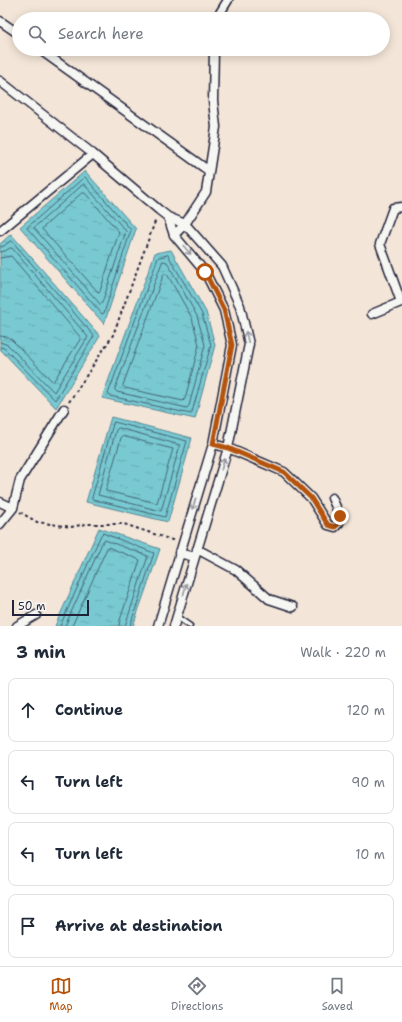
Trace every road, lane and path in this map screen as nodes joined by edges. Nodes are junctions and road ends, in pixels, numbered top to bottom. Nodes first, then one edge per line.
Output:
1 (228, 0) edge
2 (221, 12) edge
3 (0, 20) edge
4 (12, 29) edge
5 (49, 56) edge
6 (214, 56) edge
7 (0, 81) edge
8 (93, 154) junction
9 (209, 172) junction
10 (402, 207) edge
11 (159, 210) junction
12 (168, 217) junction
13 (185, 224) junction
14 (0, 231) edge
15 (174, 235) junction
16 (372, 314) dead end
17 (64, 409) joint
18 (213, 444) junction
19 (228, 448) junction
20 (332, 498) dead end
21 (0, 502) edge
22 (12, 508) junction
23 (0, 524) edge
24 (182, 544) junction
25 (179, 552) junction
26 (196, 553) junction
27 (293, 607) dead end
28 (36, 615) dead end
29 (177, 617) junction
30 (17, 626) edge
31 (159, 626) edge
32 (174, 626) edge
33 (190, 626) edge

1 - 2 street
3 - 4 street
5 - 9 street
6 - 9 street
7 - 8 street
8 - 11 street
8 - 14 street
9 - 13 street
10 - 16 street
11 - 12 street
11 - 17 path
12 - 13 street
12 - 15 street
13 - 15 street
19 -> 13 street
15 -> 18 street
17 - 22 street
18 - 19 street
18 -> 24 street
19 - 20 street
26 -> 19 street
21 - 22 street
22 - 23 street
22 - 24 path
24 - 25 street
25 - 26 street
25 - 31 street
26 - 27 street
29 -> 26 street
28 - 30 street
29 - 32 street
29 - 33 lane

